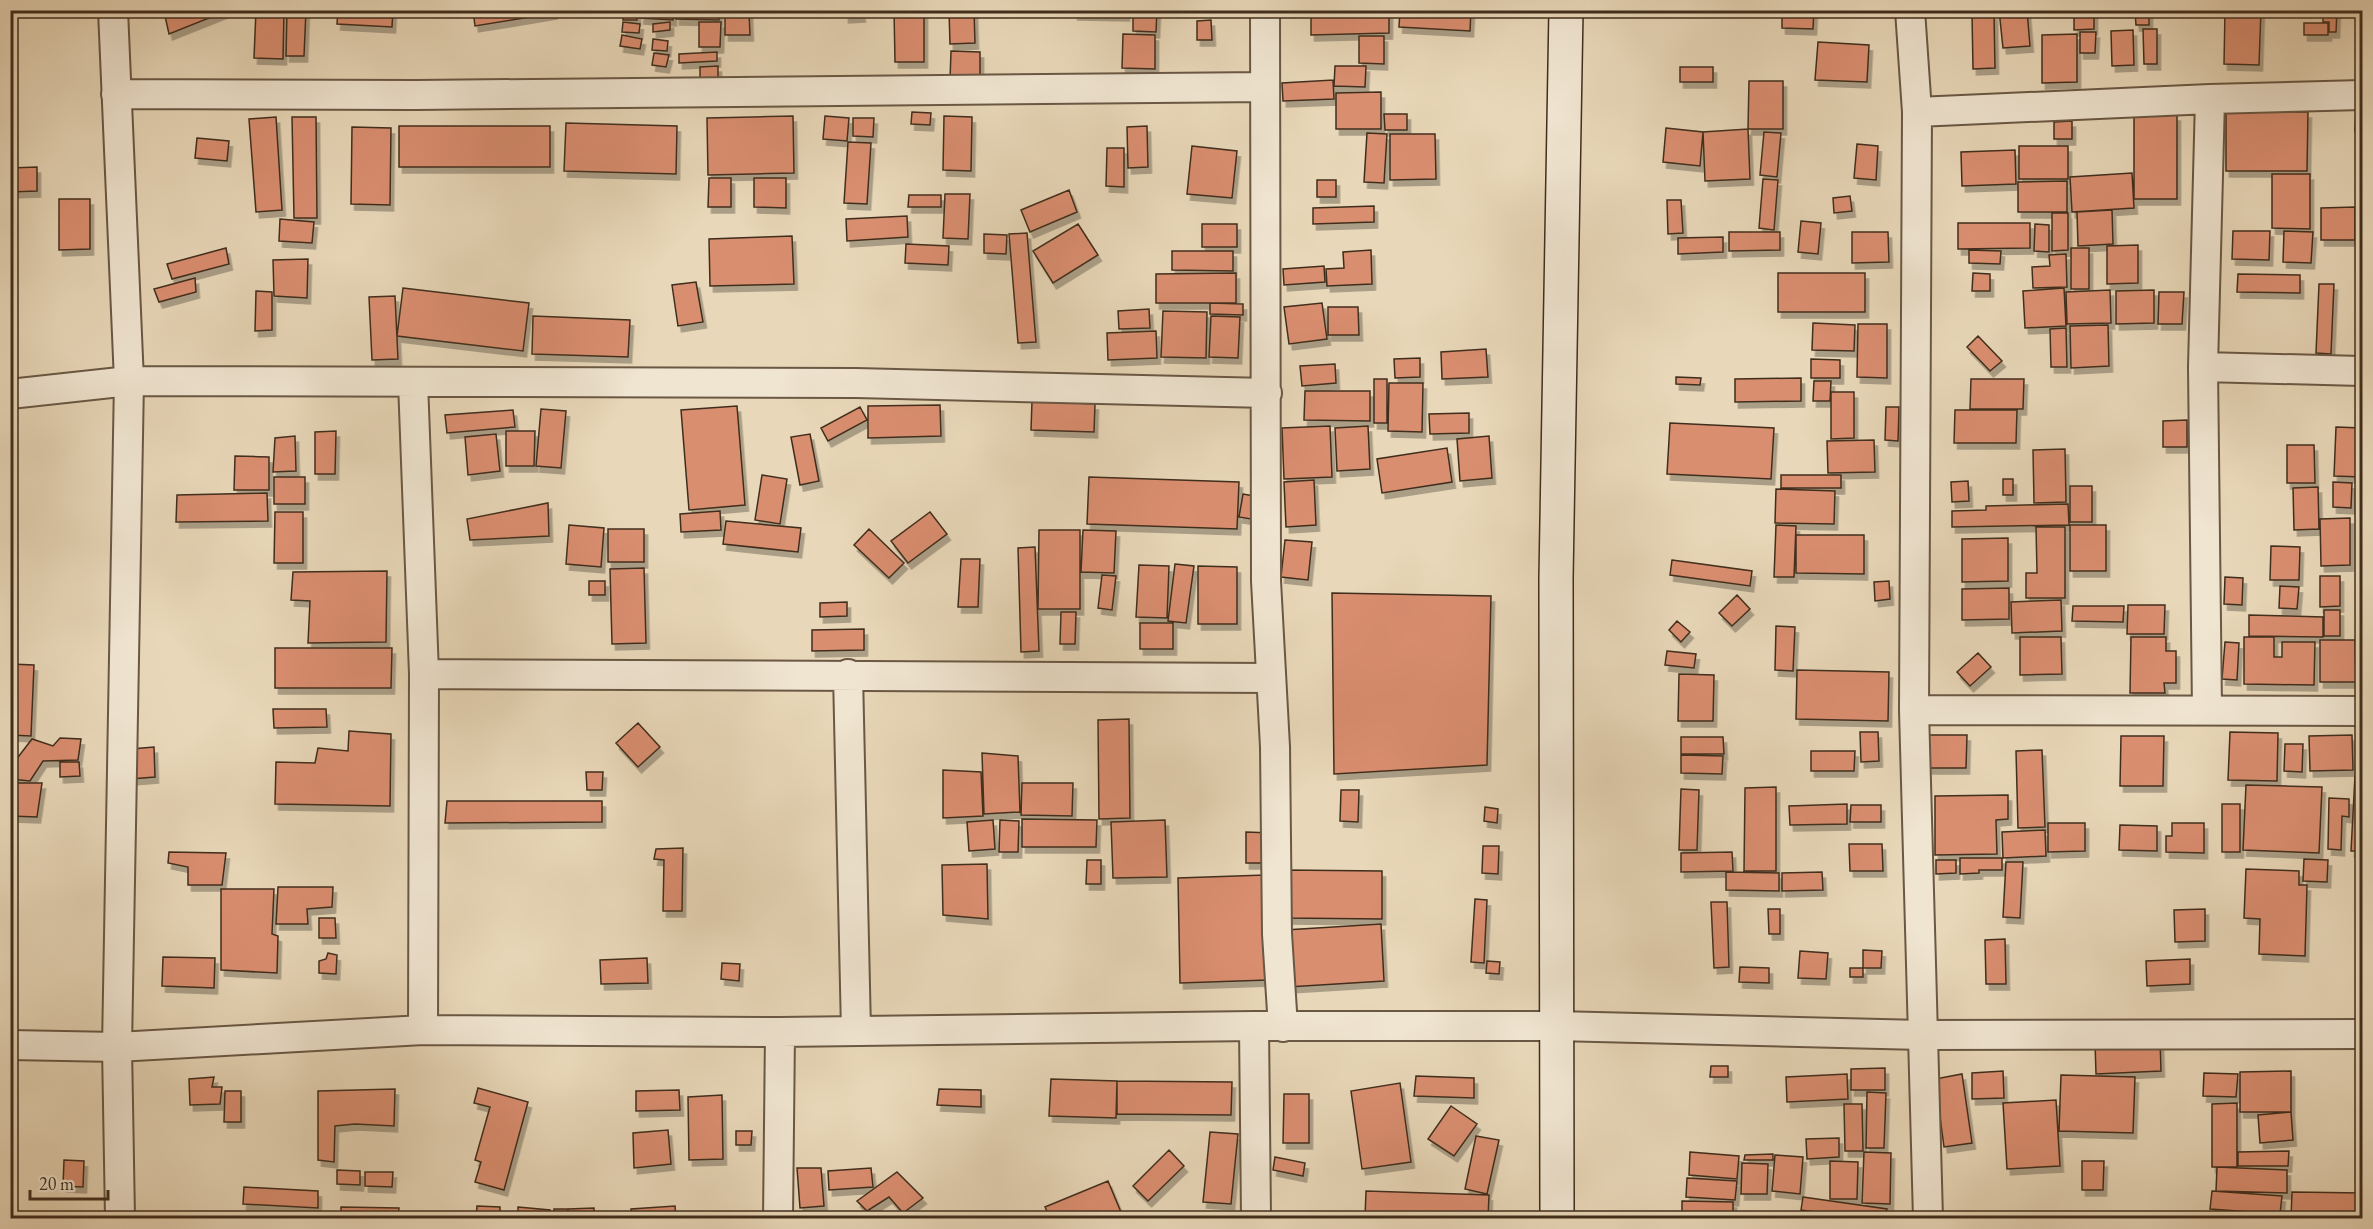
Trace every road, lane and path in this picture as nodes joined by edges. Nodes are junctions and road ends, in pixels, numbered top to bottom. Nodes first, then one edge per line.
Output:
1 (113, 10) edge
2 (1265, 10) edge
3 (1566, 10) edge
4 (1910, 10) edge
5 (1265, 87) junction
6 (116, 94) junction
7 (2362, 95) edge
8 (2210, 99) junction
9 (1917, 112) junction
10 (2203, 367) junction
11 (2362, 371) edge
12 (129, 381) junction
13 (412, 382) junction
14 (1267, 393) junction
15 (10, 394) edge
16 (424, 674) junction
17 (848, 674) junction
18 (1271, 678) junction
19 (2207, 709) junction
20 (1914, 710) junction
21 (2362, 711) edge
22 (1254, 1026) junction
23 (1556, 1026) junction
24 (1283, 1027) junction
25 (423, 1030) junction
26 (856, 1031) junction
27 (780, 1032) junction
28 (2362, 1034) edge
29 (1922, 1035) junction
30 (10, 1045) edge
31 (117, 1047) junction
32 (120, 1218) edge
33 (778, 1218) edge
34 (1256, 1218) edge
35 (1557, 1218) edge
36 (1928, 1218) edge

1 - 6 street
2 - 5 street
3 - 23 street
4 - 9 street
5 - 6 street
5 - 14 street
6 - 12 street
7 - 8 street
8 - 9 street
8 - 10 street
9 - 20 street
10 - 11 street
10 - 19 street
12 - 13 street
12 - 15 street
12 - 31 street
13 - 14 street
13 - 16 street
14 - 18 street
16 - 17 street
16 - 25 street
17 - 18 street
17 - 26 street
18 - 24 street
19 - 20 street
19 - 21 street
20 - 29 street
22 - 24 street
22 - 26 street
22 - 34 street
23 - 24 street
23 - 29 street
23 - 35 street
25 - 27 street
25 - 31 street
26 - 27 street
27 - 33 street
28 - 29 street
29 - 36 street
30 - 31 street
31 - 32 street

